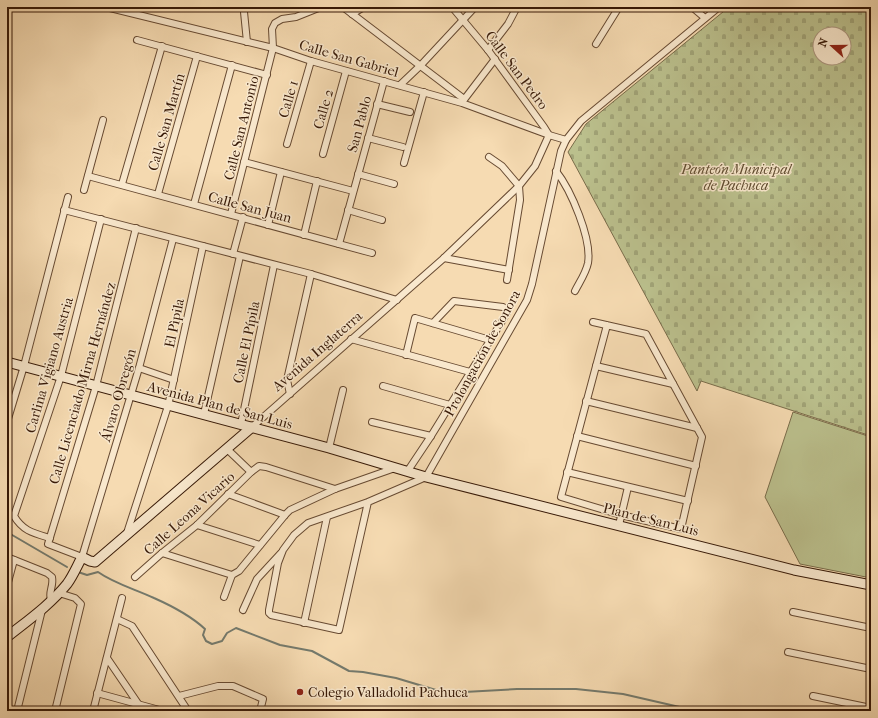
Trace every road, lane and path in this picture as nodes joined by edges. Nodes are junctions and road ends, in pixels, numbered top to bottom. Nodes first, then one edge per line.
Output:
1 (106, 7) edge
2 (245, 7) edge
3 (320, 7) edge
4 (343, 7) edge
5 (364, 7) edge
6 (452, 7) edge
7 (476, 7) edge
8 (517, 7) edge
9 (609, 7) edge
10 (692, 7) edge
11 (720, 7) edge
12 (121, 9) edge
13 (617, 9) edge
14 (352, 14) junction
15 (705, 18) junction
16 (464, 20) junction
17 (137, 40) dead end
18 (247, 42) junction
19 (596, 44) dead end
20 (162, 46) junction
21 (273, 48) junction
22 (488, 50) junction
23 (197, 56) junction
24 (495, 59) junction
25 (311, 61) junction
26 (232, 65) junction
27 (421, 65) junction
28 (346, 71) junction
29 (267, 75) junction
30 (384, 81) junction
31 (400, 85) junction
32 (424, 92) junction
33 (463, 101) junction
34 (376, 104) junction
35 (410, 112) dead end
36 (103, 120) dead end
37 (549, 135) junction
38 (368, 138) junction
39 (566, 140) junction
40 (287, 144) dead end
41 (402, 147) dead end
42 (323, 154) dead end
43 (489, 157) dead end
44 (244, 162) junction
45 (404, 163) dead end
46 (556, 171) junction
47 (281, 172) junction
48 (358, 174) junction
49 (88, 176) junction
50 (318, 181) junction
51 (122, 184) junction
52 (394, 184) dead end
53 (519, 186) junction
54 (84, 190) dead end
55 (353, 191) junction
56 (158, 194) junction
57 (68, 196) dead end
58 (194, 204) junction
59 (64, 210) junction
60 (348, 210) junction
61 (231, 214) junction
62 (243, 217) junction
63 (100, 220) junction
64 (382, 220) dead end
65 (268, 224) junction
66 (136, 228) junction
67 (304, 234) junction
68 (173, 239) junction
69 (339, 244) junction
70 (203, 246) junction
71 (372, 253) dead end
72 (233, 254) junction
73 (240, 256) junction
74 (444, 258) junction
75 (274, 265) junction
76 (509, 270) junction
77 (311, 274) junction
78 (507, 280) dead end
79 (574, 291) dead end
80 (397, 300) junction
81 (593, 322) dead end
82 (433, 323) junction
83 (607, 325) junction
84 (351, 339) junction
85 (490, 340) junction
86 (406, 355) junction
87 (7, 362) edge
88 (24, 366) junction
89 (596, 366) junction
90 (139, 368) junction
91 (470, 372) junction
92 (61, 376) junction
93 (174, 380) junction
94 (674, 384) junction
95 (96, 386) junction
96 (383, 386) dead end
97 (343, 390) dead end
98 (290, 394) junction
99 (131, 396) junction
100 (586, 401) junction
101 (450, 405) junction
102 (168, 406) junction
103 (204, 414) junction
104 (7, 422) edge
105 (372, 422) dead end
106 (241, 424) junction
107 (252, 427) junction
108 (697, 428) junction
109 (431, 436) junction
110 (577, 436) junction
111 (329, 448) junction
112 (227, 449) junction
113 (696, 466) junction
114 (395, 468) junction
115 (251, 472) junction
116 (407, 472) junction
117 (567, 472) junction
118 (426, 477) junction
119 (628, 487) junction
120 (335, 490) junction
121 (228, 494) junction
122 (688, 501) junction
123 (368, 502) junction
124 (285, 515) junction
125 (621, 515) junction
126 (327, 517) junction
127 (197, 525) junction
128 (619, 525) junction
129 (127, 533) junction
130 (49, 541) junction
131 (260, 545) junction
132 (283, 550) junction
133 (162, 553) junction
134 (7, 557) edge
135 (82, 557) junction
136 (14, 560) junction
137 (232, 574) junction
138 (135, 577) dead end
139 (871, 585) edge
140 (7, 586) edge
141 (59, 593) junction
142 (224, 597) dead end
143 (122, 598) dead end
144 (51, 600) junction
145 (42, 609) junction
146 (243, 610) dead end
147 (793, 612) dead end
148 (117, 619) junction
149 (304, 622) junction
150 (871, 628) edge
151 (7, 638) edge
152 (788, 652) dead end
153 (107, 658) junction
154 (871, 669) edge
155 (97, 693) junction
156 (179, 696) junction
157 (813, 696) dead end
158 (139, 705) junction
159 (871, 708) edge
160 (17, 711) edge
161 (55, 711) edge
162 (93, 711) edge
163 (163, 711) edge
164 (188, 711) edge
165 (260, 711) edge

1 - 12 street, Calle San Gabriel
2 - 18 street
3 - 21 street, Calle San Antonio
4 - 14 street
5 - 14 street
6 - 16 street, Calle San Pedro
7 - 16 street
8 - 22 street
9 - 13 street
10 - 15 street
11 - 15 street, Prolongación de Sonora
12 - 18 street, Calle San Gabriel
13 - 19 street
14 - 27 street
15 - 39 street, Prolongación de Sonora
16 - 22 street, Calle San Pedro
16 - 27 street
17 - 20 street
18 - 21 street, Calle San Gabriel
20 - 23 street
20 - 51 street
21 - 25 street, Calle San Gabriel
21 - 29 street, Calle San Antonio
22 - 24 street, Calle San Pedro
23 - 26 street
23 - 56 street, Calle San Martín
24 - 33 street
24 - 37 street, Calle San Pedro
25 - 28 street, Calle San Gabriel
25 - 40 street, Calle 1
26 - 29 street
26 - 58 street
27 - 31 street
27 - 33 street
28 - 30 street, Calle San Gabriel
28 - 42 street, Calle 2
29 - 44 street, Calle San Antonio
30 - 31 street, Calle San Gabriel
30 - 34 street, San Pablo
31 - 32 street, Calle San Gabriel
32 - 33 street, Calle San Gabriel
32 - 45 street
33 - 37 street, Calle San Gabriel
34 - 35 street
34 - 38 street, San Pablo
36 - 49 street
37 - 39 street, Calle San Gabriel
37 - 53 street, Avenida Inglaterra
38 - 41 street
38 - 48 street, San Pablo
39 - 46 street, Prolongación de Sonora
43 - 53 street
44 - 47 street
44 - 61 street, Calle San Antonio
46 - 79 street
46 - 118 street, Prolongación de Sonora
47 - 50 street
47 - 65 street
48 - 52 street
48 - 55 street, San Pablo
49 - 51 street, Calle San Juan
49 - 54 street
50 - 55 street
50 - 67 street
51 - 56 street, Calle San Juan
53 - 74 street, Avenida Inglaterra
53 - 76 street
55 - 60 street, San Pablo
56 - 58 street, Calle San Juan
57 - 59 street
58 - 61 street, Calle San Juan
59 - 63 street
59 - 88 street
60 - 64 street
60 - 69 street, San Pablo
61 - 62 street, Calle San Juan
62 - 65 street, Calle San Juan
62 - 72 street
63 - 66 street
63 - 92 street, Carlina Vigiano Austria
65 - 67 street, Calle San Juan
66 - 68 street
66 - 95 street, Calle Licenciado Mirna Hernández
67 - 69 street, Calle San Juan
68 - 70 street
68 - 90 street, Álvaro Obregón
69 - 71 street, Calle San Juan
70 - 72 street
70 - 93 street, El Pìpila
72 - 73 street
73 - 75 street
73 - 103 street
74 - 76 street
74 - 80 street, Avenida Inglaterra
75 - 77 street
75 - 106 street, Calle El Pípila
76 - 78 street
77 - 80 street
77 - 98 street
80 - 84 street, Avenida Inglaterra
81 - 83 street
82 - 85 street
82 - 85 street
82 - 86 street
83 - 89 street
83 - 94 street
84 - 86 street
84 - 98 street, Avenida Inglaterra
85 - 91 street
86 - 91 street
87 - 88 street, Avenida Plan de San Luis
88 - 92 street, Avenida Plan de San Luis
88 - 104 street
89 - 94 street
89 - 100 street
90 - 93 street
90 - 99 street, Álvaro Obregón
91 - 101 street
92 - 95 street, Avenida Plan de San Luis
92 - 130 street, Carlina Vigiano Austria
93 - 102 street, El Pìpila
94 - 108 street
95 - 99 street, Avenida Plan de San Luis
95 - 130 street, Calle Licenciado Mirna Hernández
96 - 101 street
97 - 111 street
98 - 107 street, Avenida Inglaterra
99 - 102 street, Avenida Plan de San Luis
99 - 135 street, Álvaro Obregón
100 - 108 street
100 - 110 street
101 - 109 street
102 - 103 street, Avenida Plan de San Luis
102 - 129 street, El Pìpila
103 - 106 street, Avenida Plan de San Luis
105 - 109 street
106 - 107 street, Avenida Plan de San Luis
107 - 111 street, Avenida Plan de San Luis
107 - 112 street, Avenida Inglaterra
108 - 113 street
109 - 116 street
110 - 113 street
110 - 117 street
111 - 114 street, Avenida Plan de San Luis
112 - 115 street
112 - 129 street, Avenida Inglaterra
113 - 122 street
114 - 116 street, Avenida Plan de San Luis
114 - 120 street
115 - 120 street, Calle Leona Vicario
115 - 121 street, Calle Leona Vicario
116 - 118 street, Avenida Plan de San Luis
117 - 119 street
117 - 125 street
118 - 123 street
118 - 128 street, Plan de San Luis
119 - 122 street
119 - 125 street
120 - 124 street
121 - 124 street
121 - 127 street, Calle Leona Vicario
122 - 125 street
123 - 126 street
123 - 149 street
124 - 131 street
125 - 128 street
126 - 132 street
126 - 149 street
127 - 131 street
127 - 133 street, Calle Leona Vicario
128 - 139 street, Plan de San Luis
129 - 135 street, Avenida Inglaterra
130 - 135 street
131 - 137 street
132 - 146 street
132 - 149 street
133 - 137 street
133 - 138 street, Calle Leona Vicario
134 - 136 street
135 - 141 street
136 - 140 street
136 - 144 street
137 - 142 street
141 - 144 street
141 - 161 street
143 - 148 street
144 - 145 street
145 - 151 street
145 - 160 street
147 - 150 street
148 - 153 street
148 - 156 street
152 - 154 street
153 - 155 street
153 - 158 street
155 - 158 street
155 - 162 street
156 - 164 street
156 - 165 street
157 - 159 street
158 - 163 street

